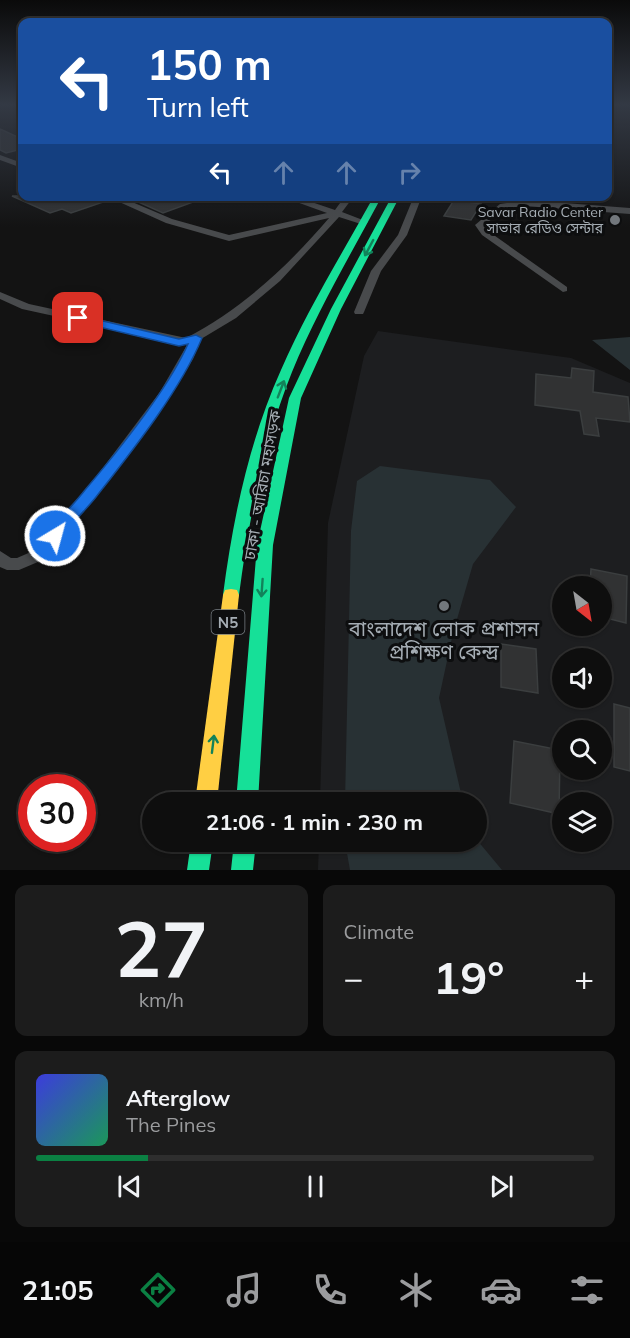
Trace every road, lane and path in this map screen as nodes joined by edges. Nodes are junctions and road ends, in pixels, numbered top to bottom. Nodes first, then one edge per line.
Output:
1 (0, 157) edge
2 (18, 164) edge
3 (122, 201) edge
4 (300, 201) edge
5 (346, 201) edge
6 (375, 201) edge
7 (393, 201) edge
8 (416, 201) edge
9 (630, 211) edge
10 (338, 213) junction
11 (364, 222) junction
12 (563, 289) dead end
13 (0, 295) edge
14 (359, 312) dead end
15 (196, 338) junction
16 (0, 557) edge
17 (207, 792) edge
18 (248, 792) edge
19 (201, 852) edge
20 (244, 852) edge
21 (198, 870) edge
22 (243, 870) edge

1 - 2 street
3 - 10 street
4 - 10 street
5 - 10 street
6 - 11 highway, ঢাকা - আরিচা মহাসড়ক / N5
7 -> 18 highway, ঢাকা - আরিচা মহাসড়ক / N5
8 - 14 street
9 - 12 street
10 - 11 street
10 - 15 street
17 -> 11 highway, ঢাকা - আরিচা মহাসড়ক / N5
13 - 15 street
15 - 16 street
19 - 21 highway
20 - 22 highway

